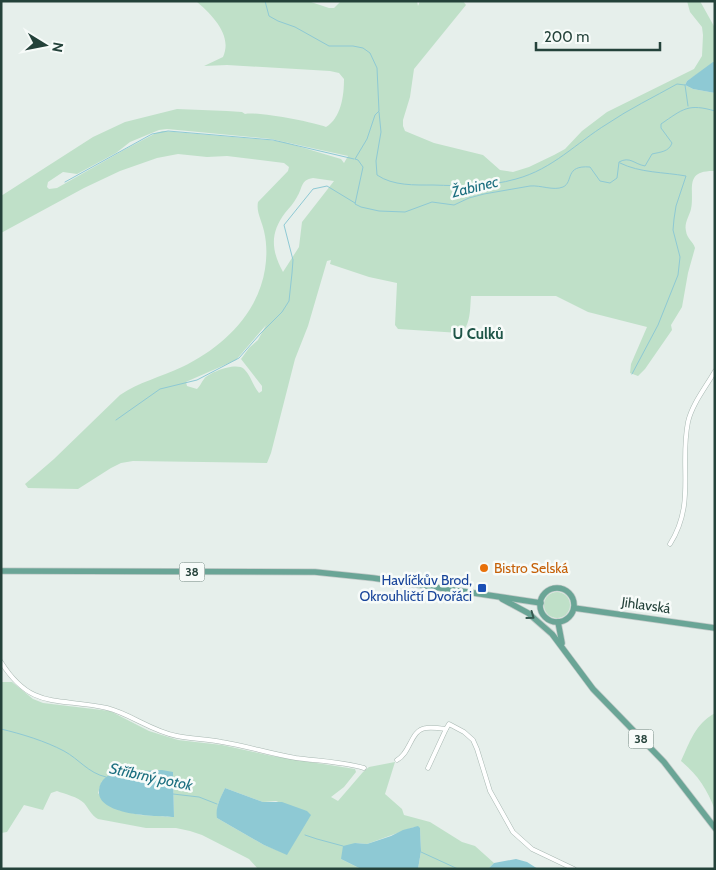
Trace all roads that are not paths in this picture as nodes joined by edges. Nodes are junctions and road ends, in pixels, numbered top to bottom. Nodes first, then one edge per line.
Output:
1 (715, 370) edge
2 (670, 544) dead end
3 (1, 571) edge
4 (487, 595) junction
5 (541, 603) junction
6 (574, 608) junction
7 (558, 622) junction
8 (715, 628) edge
9 (566, 652) junction
10 (1, 662) edge
11 (446, 729) junction
12 (398, 760) dead end
13 (364, 768) dead end
14 (428, 768) dead end
15 (715, 828) edge
16 (574, 869) edge

1 - 2 street
3 - 4 main road, 38
4 - 5 main road, 38
4 -> 9 main road
5 - 6 main road
5 - 7 main road
6 - 7 main road
6 - 8 main road, Jihlavská
7 - 9 main road, 38
9 - 15 main road, 38
10 - 13 street
11 - 12 street
11 - 14 street
11 - 16 street

